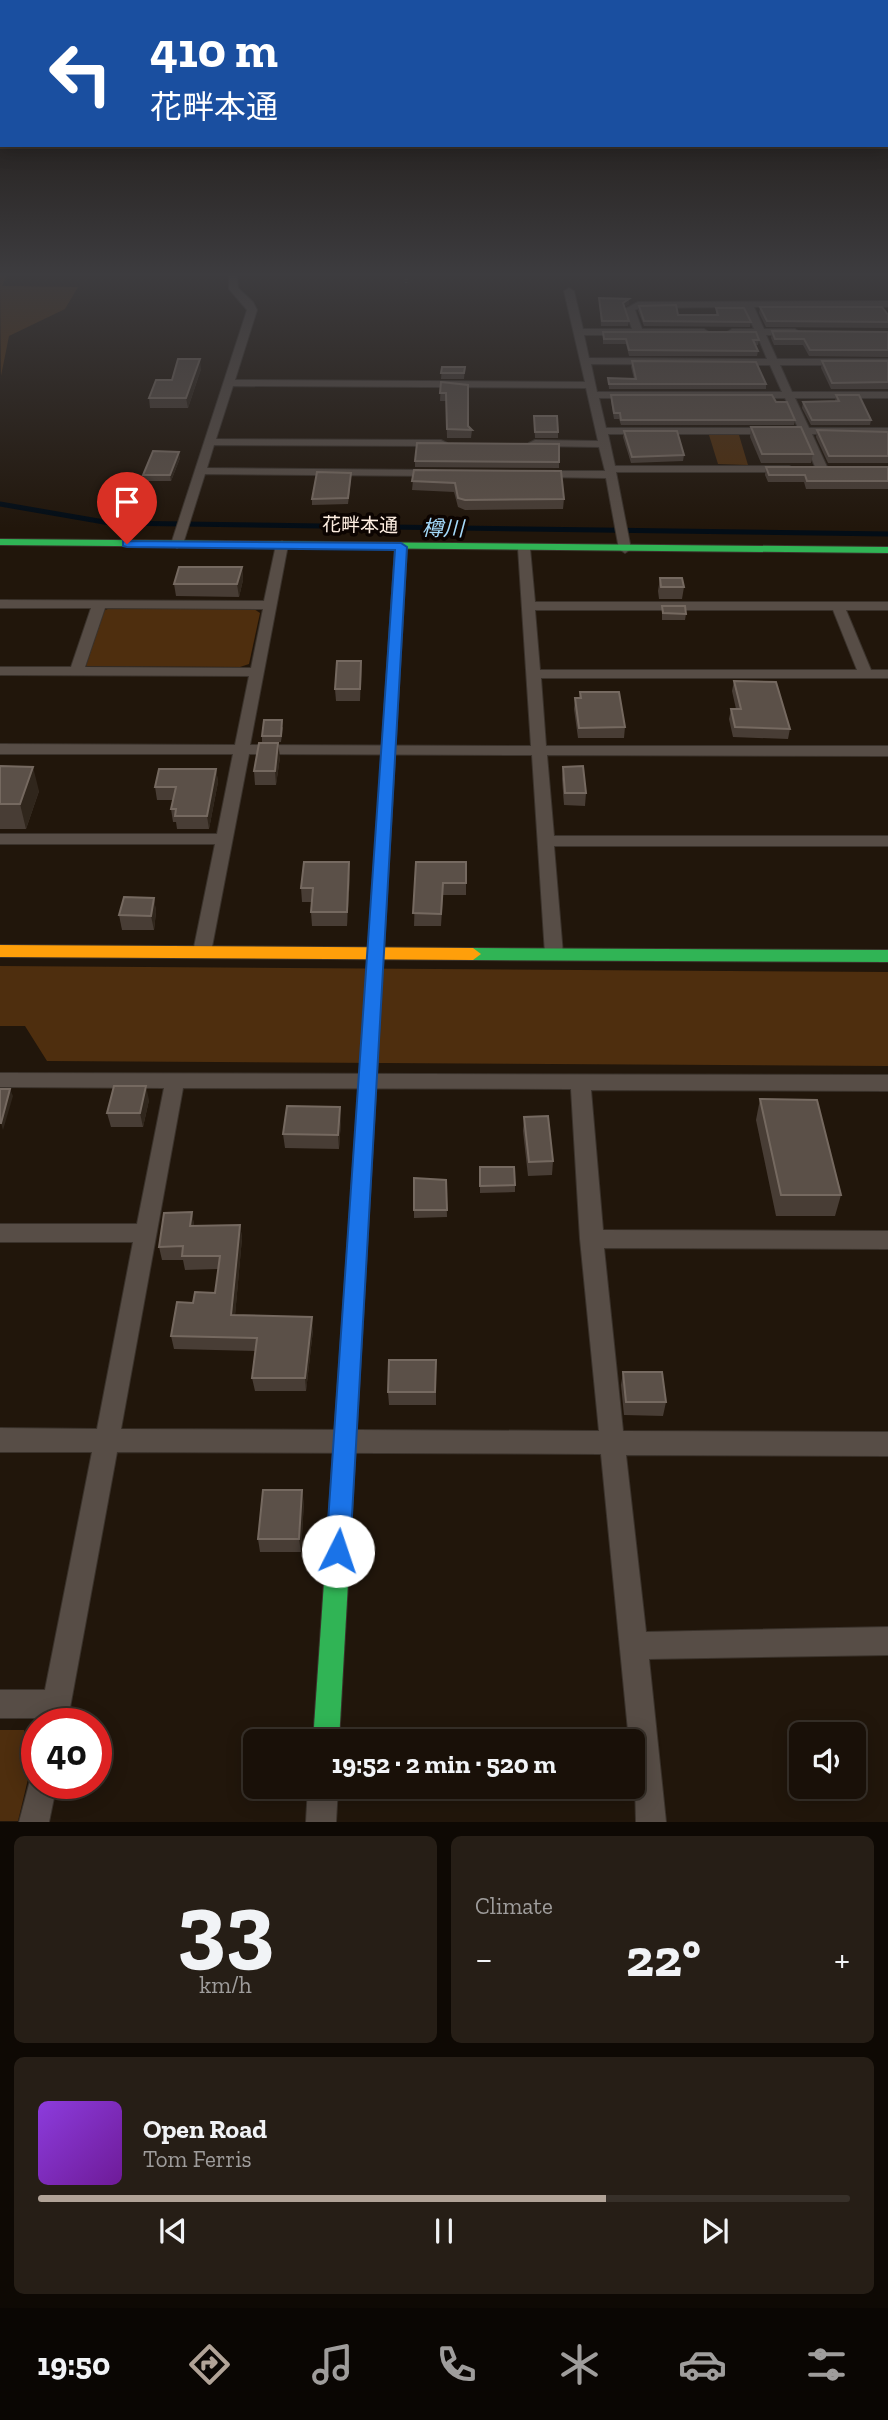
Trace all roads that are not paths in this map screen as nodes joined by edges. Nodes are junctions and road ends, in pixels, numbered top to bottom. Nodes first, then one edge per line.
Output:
1 (236, 358) edge
2 (584, 358) edge
3 (770, 358) edge
4 (585, 361) junction
5 (772, 362) junction
6 (888, 362) edge
7 (227, 383) junction
8 (591, 390) junction
9 (789, 395) junction
10 (888, 395) edge
11 (600, 431) junction
12 (804, 431) junction
13 (888, 431) edge
14 (210, 442) junction
15 (454, 443) edge
16 (522, 443) edge
17 (603, 444) junction
18 (822, 469) junction
19 (835, 469) edge
20 (201, 471) junction
21 (610, 472) junction
22 (446, 473) edge
23 (528, 474) edge
24 (623, 536) junction
25 (179, 539) junction
26 (0, 542) edge
27 (282, 545) junction
28 (401, 547) junction
29 (524, 548) junction
30 (888, 550) edge
31 (0, 604) edge
32 (99, 605) junction
33 (269, 605) junction
34 (529, 606) junction
35 (838, 606) junction
36 (888, 606) edge
37 (0, 671) edge
38 (77, 671) junction
39 (256, 672) junction
40 (535, 674) junction
41 (866, 674) junction
42 (888, 674) edge
43 (0, 749) edge
44 (239, 749) junction
45 (390, 750) junction
46 (541, 750) junction
47 (888, 751) edge
48 (0, 839) edge
49 (223, 839) junction
50 (547, 841) junction
51 (888, 841) edge
52 (0, 951) edge
53 (202, 952) junction
54 (374, 953) junction
55 (554, 954) junction
56 (888, 956) edge
57 (0, 1080) edge
58 (175, 1080) junction
59 (367, 1080) junction
60 (580, 1081) junction
61 (888, 1083) edge
62 (0, 1233) edge
63 (145, 1233) junction
64 (591, 1239) junction
65 (888, 1240) edge
66 (0, 1440) edge
67 (108, 1441) junction
68 (344, 1442) junction
69 (614, 1442) junction
70 (888, 1444) edge
71 (888, 1641) edge
72 (635, 1646) junction
73 (0, 1704) edge
74 (22, 1708) edge
75 (56, 1708) edge
76 (327, 1729) edge
77 (39, 1799) edge
78 (322, 1799) edge
79 (34, 1822) edge
80 (321, 1822) edge
81 (650, 1822) edge

1 - 7 street
2 - 4 street
3 - 5 street
4 - 5 street
4 - 8 street
5 - 6 street
5 - 9 street
7 - 8 street
7 - 14 street
8 - 9 street
8 - 11 street
9 - 10 street
9 - 12 street
11 - 12 street
11 - 17 street
12 - 13 street
12 - 18 street
14 - 15 street
14 - 20 street
16 - 17 street
17 - 21 street
18 - 19 street
18 - 21 street
20 - 22 street
20 - 25 street
21 - 23 street
21 - 24 street
24 - 29 street, 花畔本通
24 - 30 street, 花畔本通
25 - 26 street, 花畔本通
25 - 27 street, 花畔本通
27 - 28 street, 花畔本通
27 - 33 street
28 - 29 street, 花畔本通
28 - 45 street
29 - 34 street
31 - 32 street
32 - 33 street
32 - 38 street
33 - 39 street
34 - 35 street
34 - 40 street
35 - 36 street
35 - 41 street
37 - 38 street
38 - 39 street
39 - 44 street
40 - 41 street
40 - 46 street
41 - 42 street
43 - 44 street
44 - 45 street
44 - 49 street
45 - 46 street
45 - 54 street
46 - 47 street
46 - 50 street
48 - 49 street
49 - 53 street
50 - 51 street
50 - 55 street
52 - 53 street
53 - 54 street
54 - 55 street
54 - 59 street
55 - 56 street
57 - 58 street
58 - 59 street
58 - 63 street
59 - 60 street
59 - 68 street
60 - 61 street
60 - 64 street
62 - 63 street
63 - 67 street
64 - 65 street
64 - 69 street
66 - 67 street
67 - 68 street
67 - 75 street
68 - 69 street
68 - 76 street
69 - 70 street
69 - 72 street
71 - 72 street
72 - 81 street
73 - 74 street
77 - 79 street
78 - 80 street

